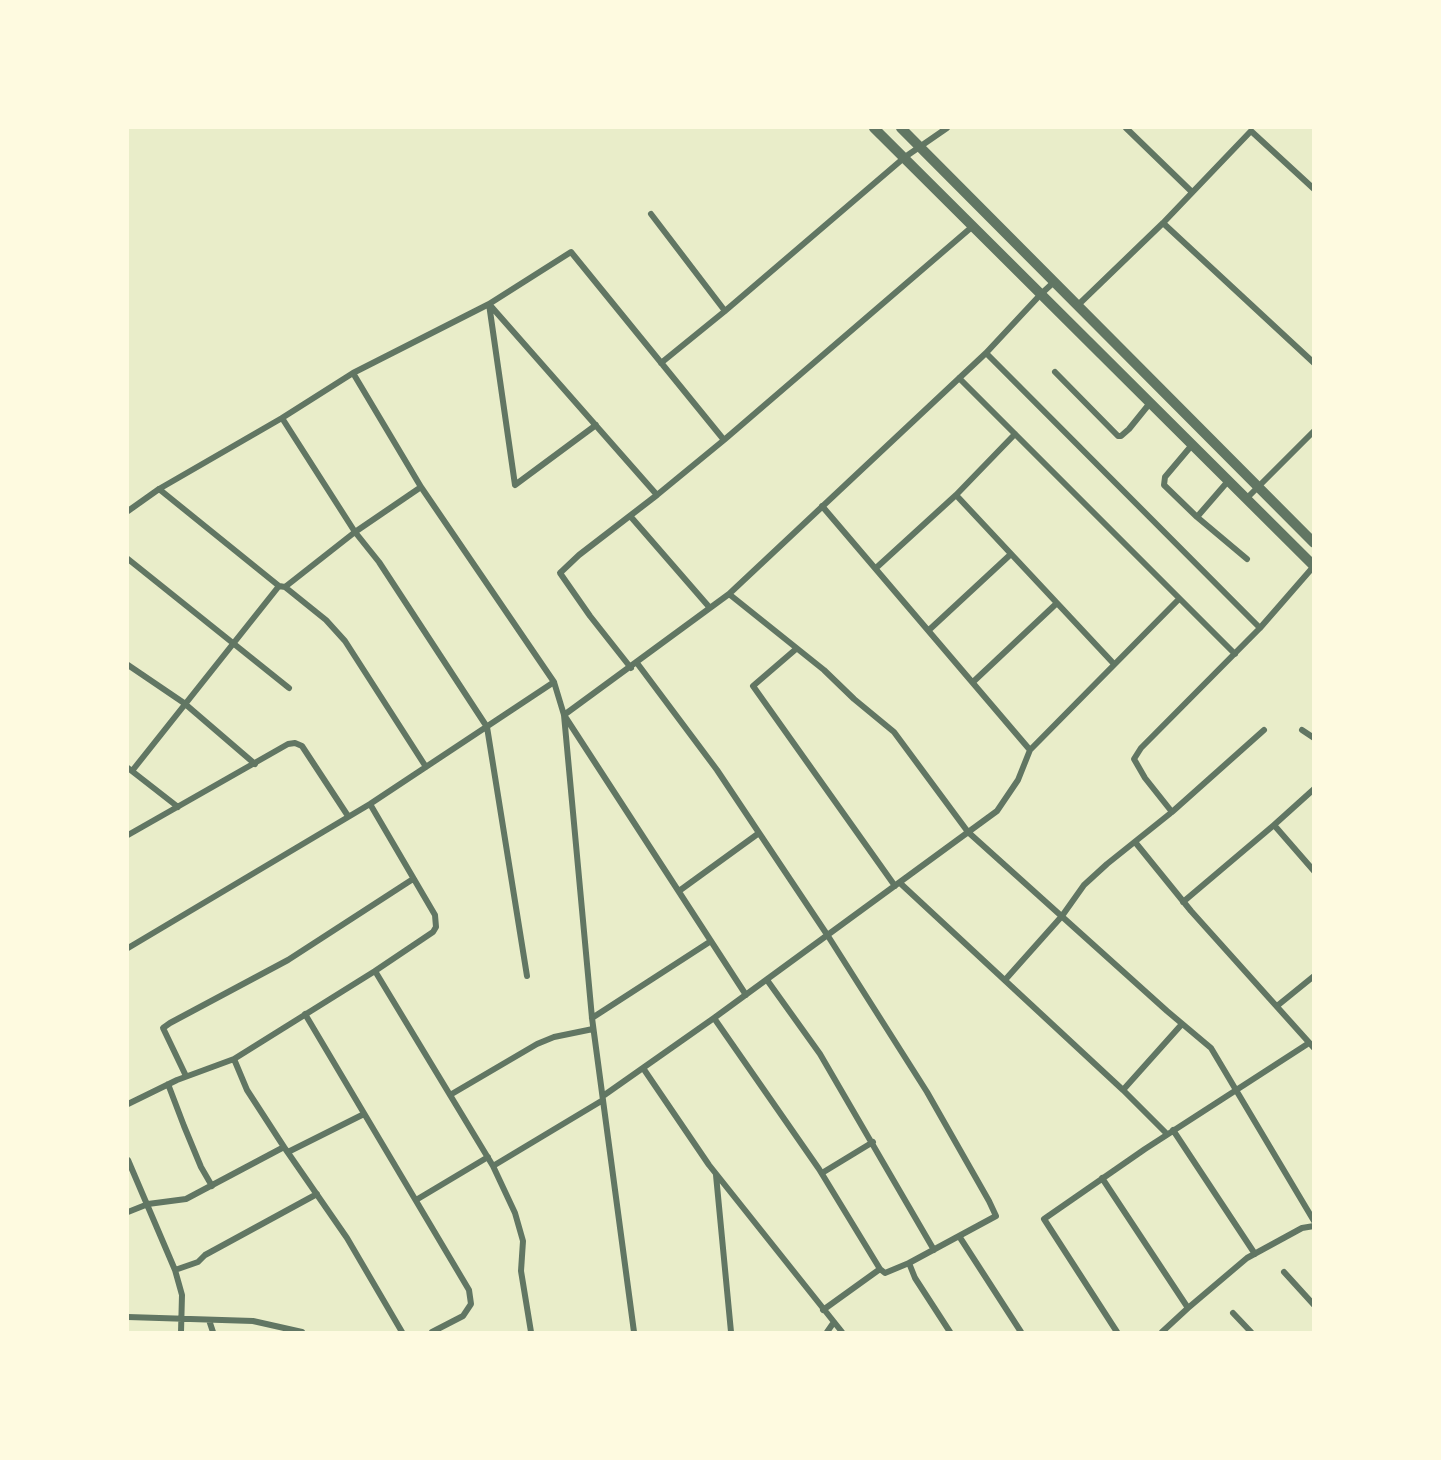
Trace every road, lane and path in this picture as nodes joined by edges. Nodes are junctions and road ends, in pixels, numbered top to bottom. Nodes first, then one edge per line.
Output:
1 (874, 128) edge
2 (901, 128) edge
3 (947, 128) edge
4 (1126, 128) edge
5 (1253, 129) edge
6 (919, 146) junction
7 (905, 157) junction
8 (1314, 189) edge
9 (1192, 192) junction
10 (651, 214) dead end
11 (1163, 223) junction
12 (973, 225) junction
13 (1054, 282) junction
14 (1041, 294) junction
15 (489, 304) junction
16 (1077, 306) junction
17 (725, 311) junction
18 (986, 353) junction
19 (662, 363) junction
20 (1314, 363) edge
21 (1054, 372) dead end
22 (353, 373) junction
23 (959, 378) junction
24 (1150, 403) junction
25 (282, 418) junction
26 (596, 425) junction
27 (1314, 431) edge
28 (1015, 434) junction
29 (724, 440) junction
30 (1192, 445) junction
31 (1229, 480) junction
32 (421, 487) junction
33 (1258, 487) junction
34 (159, 489) junction
35 (657, 495) junction
36 (956, 495) junction
37 (1247, 498) junction
38 (822, 507) junction
39 (128, 511) edge
40 (631, 517) junction
41 (1197, 517) junction
42 (355, 532) junction
43 (1314, 543) edge
44 (1011, 554) junction
45 (128, 558) edge
46 (1247, 559) dead end
47 (1314, 566) edge
48 (876, 568) junction
49 (282, 586) junction
50 (729, 594) junction
51 (1179, 599) junction
52 (1057, 603) junction
53 (710, 608) junction
54 (1260, 628) junction
55 (929, 630) junction
56 (233, 643) junction
57 (796, 649) junction
58 (1235, 654) junction
59 (637, 663) junction
60 (1114, 663) junction
61 (128, 665) edge
62 (631, 668) junction
63 (554, 682) junction
64 (973, 682) junction
65 (288, 688) dead end
66 (184, 703) junction
67 (564, 715) junction
68 (487, 727) junction
69 (1264, 730) dead end
70 (1302, 730) dead end
71 (1314, 738) edge
72 (1030, 750) junction
73 (255, 764) junction
74 (426, 767) junction
75 (130, 769) edge
76 (1314, 789) edge
77 (370, 804) junction
78 (178, 807) junction
79 (1172, 812) junction
80 (348, 816) junction
81 (1274, 825) junction
82 (968, 832) junction
83 (759, 833) junction
84 (128, 835) edge
85 (1135, 842) junction
86 (1314, 871) edge
87 (413, 879) junction
88 (897, 884) junction
89 (679, 891) junction
90 (1184, 902) junction
91 (1062, 916) junction
92 (828, 936) junction
93 (711, 941) junction
94 (128, 948) edge
95 (375, 971) junction
96 (528, 976) dead end
97 (1314, 976) edge
98 (767, 980) junction
99 (1005, 980) junction
100 (746, 995) junction
101 (1277, 1006) junction
102 (305, 1014) junction
103 (592, 1018) junction
104 (714, 1018) junction
105 (1182, 1024) junction
106 (594, 1029) junction
107 (1311, 1045) edge
108 (234, 1059) junction
109 (643, 1068) junction
110 (186, 1076) junction
111 (168, 1084) junction
112 (1123, 1090) junction
113 (1235, 1090) junction
114 (450, 1095) junction
115 (603, 1099) junction
116 (128, 1104) edge
117 (364, 1113) junction
118 (1170, 1132) junction
119 (873, 1142) junction
120 (286, 1150) junction
121 (488, 1157) junction
122 (128, 1160) edge
123 (493, 1166) junction
124 (822, 1173) junction
125 (716, 1174) junction
126 (1102, 1178) junction
127 (212, 1186) junction
128 (317, 1194) junction
129 (416, 1200) junction
130 (148, 1204) junction
131 (128, 1212) edge
132 (1314, 1221) edge
133 (1314, 1226) edge
134 (959, 1236) junction
135 (934, 1250) junction
136 (1255, 1254) junction
137 (909, 1263) junction
138 (880, 1269) junction
139 (175, 1270) junction
140 (1284, 1272) dead end
141 (1314, 1305) edge
142 (1188, 1308) junction
143 (823, 1309) junction
144 (1233, 1313) dead end
145 (128, 1317) edge
146 (181, 1320) junction
147 (209, 1320) junction
148 (834, 1322) junction
149 (181, 1332) edge
150 (213, 1332) edge
151 (302, 1332) edge
152 (402, 1332) edge
153 (432, 1332) edge
154 (531, 1332) edge
155 (634, 1332) edge
156 (731, 1332) edge
157 (827, 1332) edge
158 (842, 1332) edge
159 (950, 1332) edge
160 (1021, 1332) edge
161 (1117, 1332) edge
162 (1162, 1332) edge
163 (1251, 1332) edge

1 - 7 street
2 - 6 street
3 - 6 street
4 - 9 street
5 - 8 street
5 - 9 street
6 - 7 street
6 - 13 street
7 - 12 street
7 - 17 street
9 - 11 street
10 - 17 street
11 - 16 street
11 - 20 street
12 - 14 street
12 - 29 street
13 - 14 street
13 - 16 street
14 - 18 street
14 - 24 street
15 - 19 street
15 - 22 street
15 - 26 street
15 - 26 street
16 - 33 street
17 - 19 street
18 - 23 street
18 - 54 street
19 - 29 street
21 - 24 street
22 - 25 street
22 - 32 street
23 - 28 street
23 - 38 street
24 - 30 street
25 - 34 street
25 - 42 street
26 - 35 street
27 - 33 street
28 - 36 street
28 - 51 street
29 - 35 street
30 - 31 street
30 - 41 street
31 - 37 street
31 - 41 street
32 - 42 street
32 - 63 street
33 - 37 street
33 - 43 street
34 - 39 street
34 - 49 street
35 - 40 street
36 - 44 street
36 - 48 street
37 - 47 street
38 - 48 street
38 - 50 street
40 - 53 street
40 - 62 street
41 - 46 street
42 - 49 street
42 - 68 street
44 - 52 street
44 - 55 street
45 - 56 street
47 - 54 street
48 - 55 street
49 - 56 street
49 - 74 street
50 - 53 street
50 - 57 street
51 - 58 street
51 - 60 street
52 - 60 street
52 - 64 street
53 - 59 street
54 - 58 street
55 - 64 street
56 - 65 street
56 - 66 street
57 - 82 street
57 - 88 street
58 - 79 street
59 - 62 street
59 - 83 street
60 - 72 street
61 - 66 street
62 - 67 street
63 - 67 street
63 - 68 street
64 - 72 street
66 - 73 street
66 - 75 street
67 - 89 street
67 - 103 street
68 - 74 street
68 - 96 street
69 - 79 street
70 - 71 street
72 - 82 street
73 - 78 street
73 - 80 street
74 - 77 street
75 - 78 street
76 - 81 street
77 - 80 street
77 - 87 street
78 - 84 street
79 - 85 street
80 - 94 street
81 - 86 street
81 - 90 street
82 - 88 street
82 - 91 street
83 - 89 street
83 - 92 street
85 - 90 street
85 - 91 street
87 - 95 street
87 - 110 street
88 - 92 street
88 - 99 street
89 - 93 street
90 - 101 street
91 - 99 street
91 - 105 street
92 - 98 street
92 - 134 street
93 - 100 street
93 - 103 street
95 - 102 street
95 - 114 street
97 - 101 street
98 - 100 street
98 - 119 street
99 - 112 street
100 - 104 street
101 - 107 street
102 - 108 street
102 - 117 street
103 - 106 street
104 - 109 street
104 - 124 street
105 - 112 street
105 - 113 street
106 - 114 street
106 - 115 street
107 - 113 street
108 - 110 street
108 - 120 street
109 - 115 street
109 - 125 street
110 - 111 street
111 - 116 street
111 - 127 street
112 - 118 street
113 - 118 street
113 - 132 street
114 - 121 street
115 - 123 street
115 - 155 street
117 - 120 street
117 - 129 street
118 - 126 street
118 - 136 street
119 - 124 street
119 - 135 street
120 - 127 street
120 - 128 street
121 - 123 street
121 - 129 street
122 - 130 street
123 - 154 street
124 - 138 street
125 - 143 street
125 - 156 street
126 - 142 street
126 - 161 street
127 - 130 street
128 - 139 street
128 - 152 street
129 - 153 street
130 - 131 street
130 - 139 street
133 - 136 street
134 - 135 street
134 - 160 street
135 - 137 street
136 - 142 street
137 - 138 street
137 - 159 street
138 - 143 street
139 - 146 street
140 - 141 street
142 - 162 street
143 - 148 street
144 - 163 street
145 - 146 street
146 - 147 street
146 - 149 street
147 - 150 street
147 - 151 street
148 - 157 street
148 - 158 street

